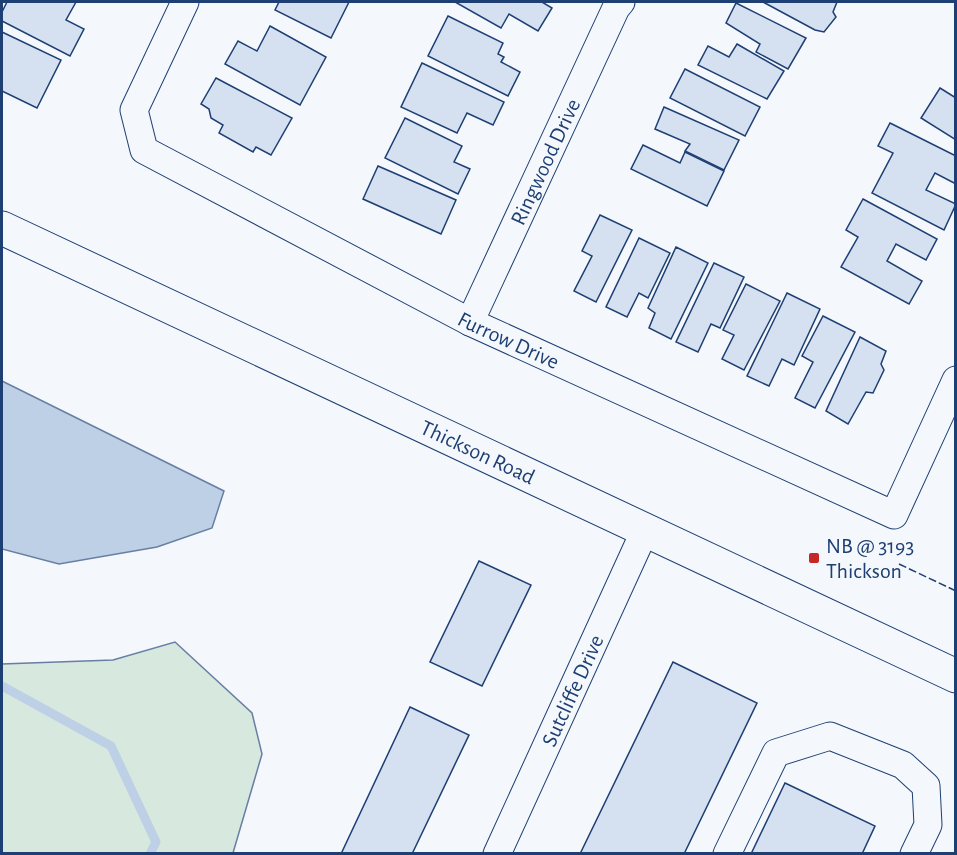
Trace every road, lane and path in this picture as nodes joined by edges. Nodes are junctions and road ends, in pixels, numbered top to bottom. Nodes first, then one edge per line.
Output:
1 (185, 2) edge
2 (621, 2) edge
3 (2, 228) edge
4 (470, 322) junction
5 (956, 380) edge
6 (646, 528) junction
7 (956, 676) edge
8 (497, 854) edge
9 (727, 854) edge
10 (914, 854) edge

1 - 4 street, Furrow Drive
2 - 4 street, Ringwood Drive
3 - 6 main road, Thickson Road
4 - 5 street, Furrow Drive
6 - 7 main road, Thickson Road
6 - 8 street, Sutcliffe Drive
9 - 10 street

